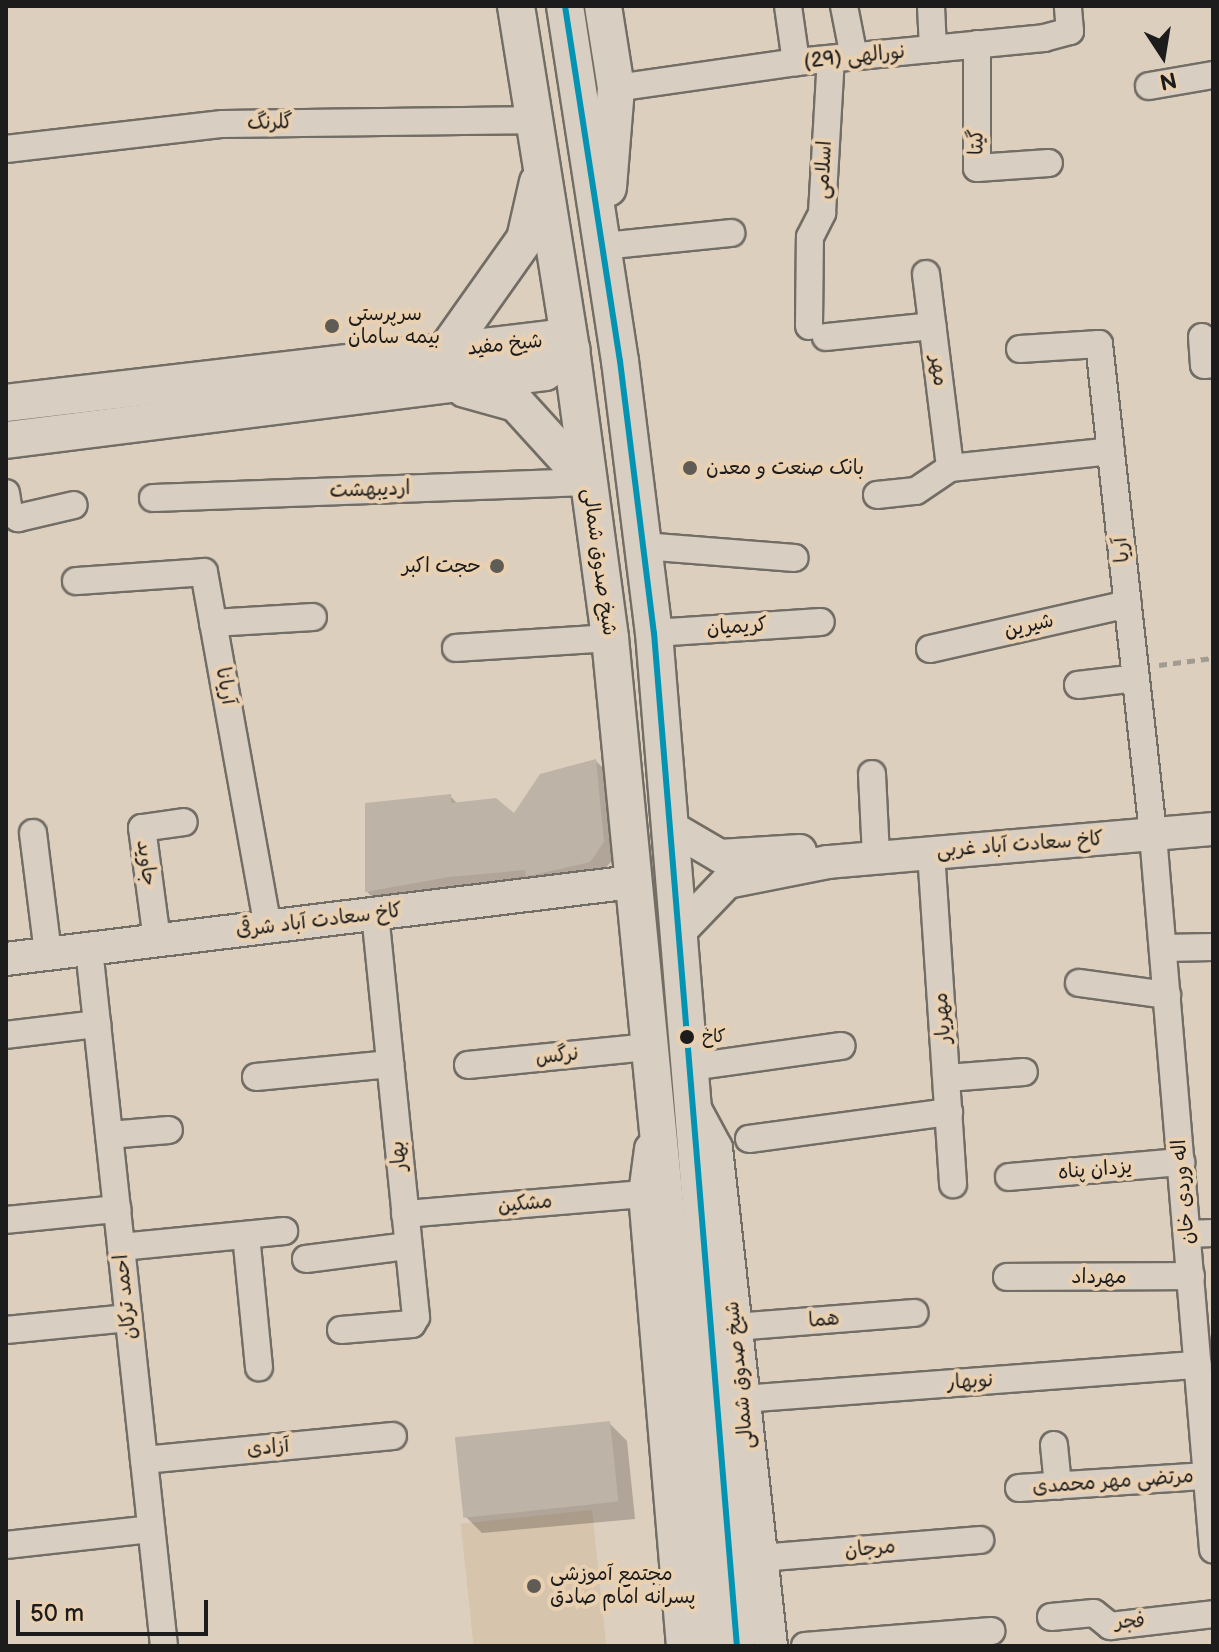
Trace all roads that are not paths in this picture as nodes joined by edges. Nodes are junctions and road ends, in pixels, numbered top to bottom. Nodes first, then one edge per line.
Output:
1 (516, 6) edge
2 (565, 6) edge
3 (603, 6) edge
4 (788, 6) edge
5 (844, 6) edge
6 (931, 6) edge
7 (1068, 6) edge
8 (977, 44) junction
9 (933, 49) junction
10 (842, 58) junction
11 (796, 62) junction
12 (1213, 75) edge
13 (1149, 86) dead end
14 (616, 88) junction
15 (535, 120) junction
16 (6, 149) edge
17 (1049, 163) dead end
18 (542, 165) junction
19 (731, 233) dead end
20 (603, 246) junction
21 (926, 274) dead end
22 (932, 326) junction
23 (1202, 337) dead end
24 (618, 343) junction
25 (571, 349) junction
26 (1020, 349) dead end
27 (1213, 364) edge
28 (449, 368) junction
29 (6, 403) edge
30 (6, 440) edge
31 (1111, 451) junction
32 (950, 468) junction
33 (588, 482) junction
34 (6, 493) edge
35 (877, 495) dead end
36 (153, 498) dead end
37 (74, 505) dead end
38 (643, 546) junction
39 (795, 558) dead end
40 (76, 581) dead end
41 (1128, 604) junction
42 (313, 617) dead end
43 (821, 622) dead end
44 (213, 623) junction
45 (654, 633) junction
46 (610, 638) junction
47 (456, 648) dead end
48 (930, 649) dead end
49 (1135, 673) junction
50 (1078, 685) dead end
51 (872, 774) dead end
52 (184, 822) dead end
53 (672, 828) junction
54 (1213, 829) edge
55 (33, 833) dead end
56 (1153, 835) junction
57 (931, 852) junction
58 (876, 857) junction
59 (828, 862) junction
60 (632, 882) junction
61 (375, 914) junction
62 (268, 927) junction
63 (681, 930) junction
64 (157, 940) junction
65 (1213, 947) edge
66 (1163, 948) junction
67 (89, 949) junction
68 (48, 954) junction
69 (6, 959) edge
70 (1079, 983) dead end
71 (1167, 995) junction
72 (97, 1024) junction
73 (6, 1035) edge
74 (842, 1046) dead end
75 (647, 1047) junction
76 (390, 1064) junction
77 (468, 1065) dead end
78 (692, 1067) junction
79 (1024, 1072) dead end
80 (256, 1077) dead end
81 (947, 1078) junction
82 (695, 1109) junction
83 (949, 1112) junction
84 (169, 1130) dead end
85 (109, 1135) junction
86 (749, 1139) dead end
87 (1181, 1162) junction
88 (1009, 1177) dead end
89 (953, 1184) dead end
90 (653, 1185) junction
91 (117, 1209) junction
92 (405, 1214) junction
93 (6, 1220) edge
94 (284, 1231) dead end
95 (1200, 1233) edge
96 (246, 1235) junction
97 (408, 1246) junction
98 (121, 1247) junction
99 (306, 1259) dead end
100 (1191, 1276) junction
101 (1007, 1277) dead end
102 (914, 1313) dead end
103 (128, 1318) junction
104 (735, 1327) junction
105 (6, 1330) edge
106 (341, 1330) dead end
107 (1198, 1365) junction
108 (259, 1367) dead end
109 (742, 1399) junction
110 (393, 1436) dead end
111 (1054, 1445) dead end
112 (144, 1460) junction
113 (1207, 1476) junction
114 (1058, 1486) junction
115 (1019, 1488) dead end
116 (151, 1529) junction
117 (980, 1540) dead end
118 (1213, 1540) edge
119 (6, 1545) edge
120 (1213, 1549) edge
121 (761, 1558) junction
122 (1213, 1614) edge
123 (1051, 1617) dead end
124 (991, 1631) dead end
125 (164, 1646) edge
126 (683, 1646) edge
127 (703, 1646) edge
128 (737, 1646) edge
129 (771, 1646) edge
130 (805, 1646) edge

1 - 15 main road, شیخ صدوق شمالی
2 - 20 main road, شیخ صدوق شمالی
3 - 14 main road
4 - 11 street
5 - 10 street, اسلامی
6 - 9 street
7 - 8 street, نورالهی (29)
8 - 9 street, نورالهی (29)
8 - 17 street, گیتا
9 - 10 street, نورالهی (29)
10 - 11 street, نورالهی (29)
10 - 22 street, اسلامی
11 - 14 street, نورالهی (29)
12 - 13 street
14 - 20 main road
15 - 16 street, گلرنگ
15 - 18 main road, شیخ صدوق شمالی
18 - 25 main road, شیخ صدوق شمالی
18 - 28 main road
19 - 20 street
20 - 24 main road, شیخ صدوق شمالی
21 - 22 street, مهر
22 - 32 street, مهر
23 - 27 street
24 - 25 main road, شیخ مفید
24 - 38 main road, شیخ صدوق شمالی
25 - 28 main road, شیخ مفید
25 - 33 main road, شیخ صدوق شمالی
26 - 31 street, آریا
28 - 29 main road, شیخ مفید
28 - 30 main road, شیخ مفید
28 - 33 main road
31 - 32 street
31 - 41 street, آریا
32 - 35 street
33 - 36 street, اردیبهشت
33 - 46 main road, شیخ صدوق شمالی
34 - 37 street
38 - 39 street
38 - 45 main road, شیخ صدوق شمالی
40 - 44 street, آریانا
41 - 48 street, شیرین
41 - 49 street, آریا
42 - 44 street
43 - 45 street, کریمیان
44 - 62 street, آریانا
45 - 53 main road, شیخ صدوق شمالی
46 - 47 street
46 - 60 main road, شیخ صدوق شمالی
49 - 50 street
49 - 56 street, آریا
51 - 58 street
52 - 64 street, جاوید
53 - 59 street
53 - 63 main road, شیخ صدوق شمالی
54 - 56 street, کاخ سعادت آباد غربی
55 - 68 street
56 - 57 street, کاخ سعادت آباد غربی
56 - 66 street, اله وردی خان
57 - 58 street, کاخ سعادت آباد غربی
57 - 81 street, مهریار
58 - 59 street, کاخ سعادت آباد غربی
59 - 63 street, کاخ سعادت آباد غربی
60 - 61 street, کاخ سعادت آباد شرقی
60 - 75 main road, شیخ صدوق شمالی
61 - 62 street, کاخ سعادت آباد شرقی
61 - 76 street, بهار
62 - 64 street, کاخ سعادت آباد شرقی
63 - 78 main road, شیخ صدوق شمالی
64 - 67 street, کاخ سعادت آباد شرقی
65 - 66 street
66 - 71 street, اله وردی خان
67 - 68 street, کاخ سعادت آباد شرقی
67 - 72 street, احمد ترکان
68 - 69 street, کاخ سعادت آباد شرقی
70 - 71 street
71 - 87 street, اله وردی خان
72 - 73 street
72 - 85 street, احمد ترکان
74 - 78 street
75 - 77 street, نرگس
75 - 90 main road, شیخ صدوق شمالی
76 - 80 street
76 - 92 street, بهار
78 - 82 main road, شیخ صدوق شمالی
79 - 81 street
81 - 83 street, مهریار
82 - 104 street, شیخ صدوق شمالی
82 - 128 main road, شیخ صدوق شمالی
83 - 86 street
83 - 89 street, مهریار
84 - 85 street
85 - 91 street, احمد ترکان
87 - 88 street, یزدان پناه
87 - 95 street, اله وردی خان
90 - 92 street, مشکین
90 - 126 street, شیخ صدوق شمالی
90 - 127 main road, شیخ صدوق شمالی
91 - 93 street
91 - 98 street, احمد ترکان
92 - 97 street, بهار
94 - 96 street
95 - 100 street, اله وردی خان
96 - 98 street
96 - 108 street
97 - 99 street
97 - 106 street, بهار
98 - 103 street, احمد ترکان
100 - 101 street, مهرداد
100 - 107 street, اله وردی خان
102 - 104 street, هما
103 - 105 street
103 - 112 street, احمد ترکان
104 - 109 street, شیخ صدوق شمالی
107 - 109 street, نوبهار
107 - 113 street, اله وردی خان
109 - 121 street, شیخ صدوق شمالی
110 - 112 street, آزادی
111 - 114 street
112 - 116 street, احمد ترکان
113 - 114 street, مرتضی مهر محمدی
113 - 118 street, اله وردی خان
114 - 115 street, مرتضی مهر محمدی
116 - 119 street
116 - 125 street, احمد ترکان
117 - 121 street, مرجان
118 - 120 street, اله وردی خان
121 - 129 street, شیخ صدوق شمالی
122 - 123 street, فجر
124 - 130 street

